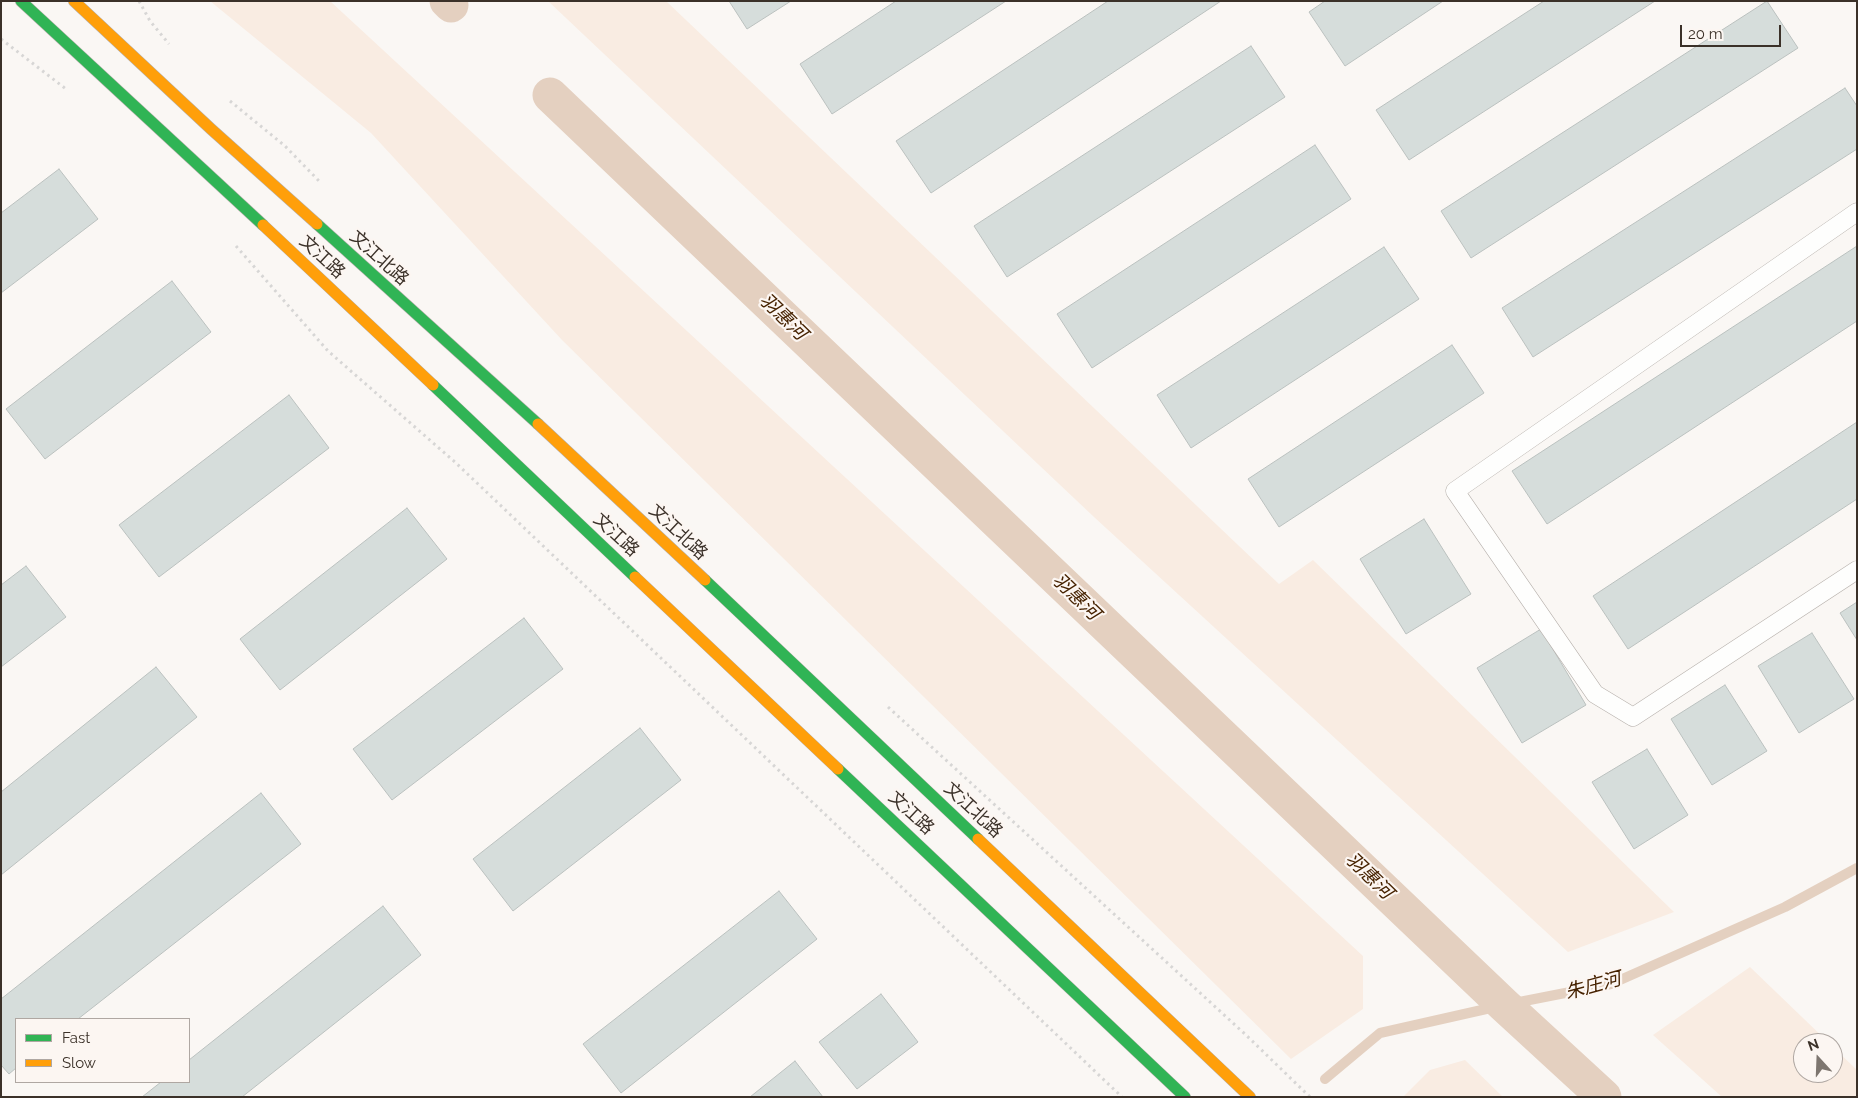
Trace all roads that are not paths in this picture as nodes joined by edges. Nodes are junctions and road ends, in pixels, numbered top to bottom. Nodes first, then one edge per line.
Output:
1 (21, 1) edge
2 (74, 1) edge
3 (1857, 212) edge
4 (1857, 570) edge
5 (1185, 1097) edge
6 (1250, 1097) edge

1 - 5 main road, 文江路
2 - 6 main road, 文江北路
3 - 4 lane

